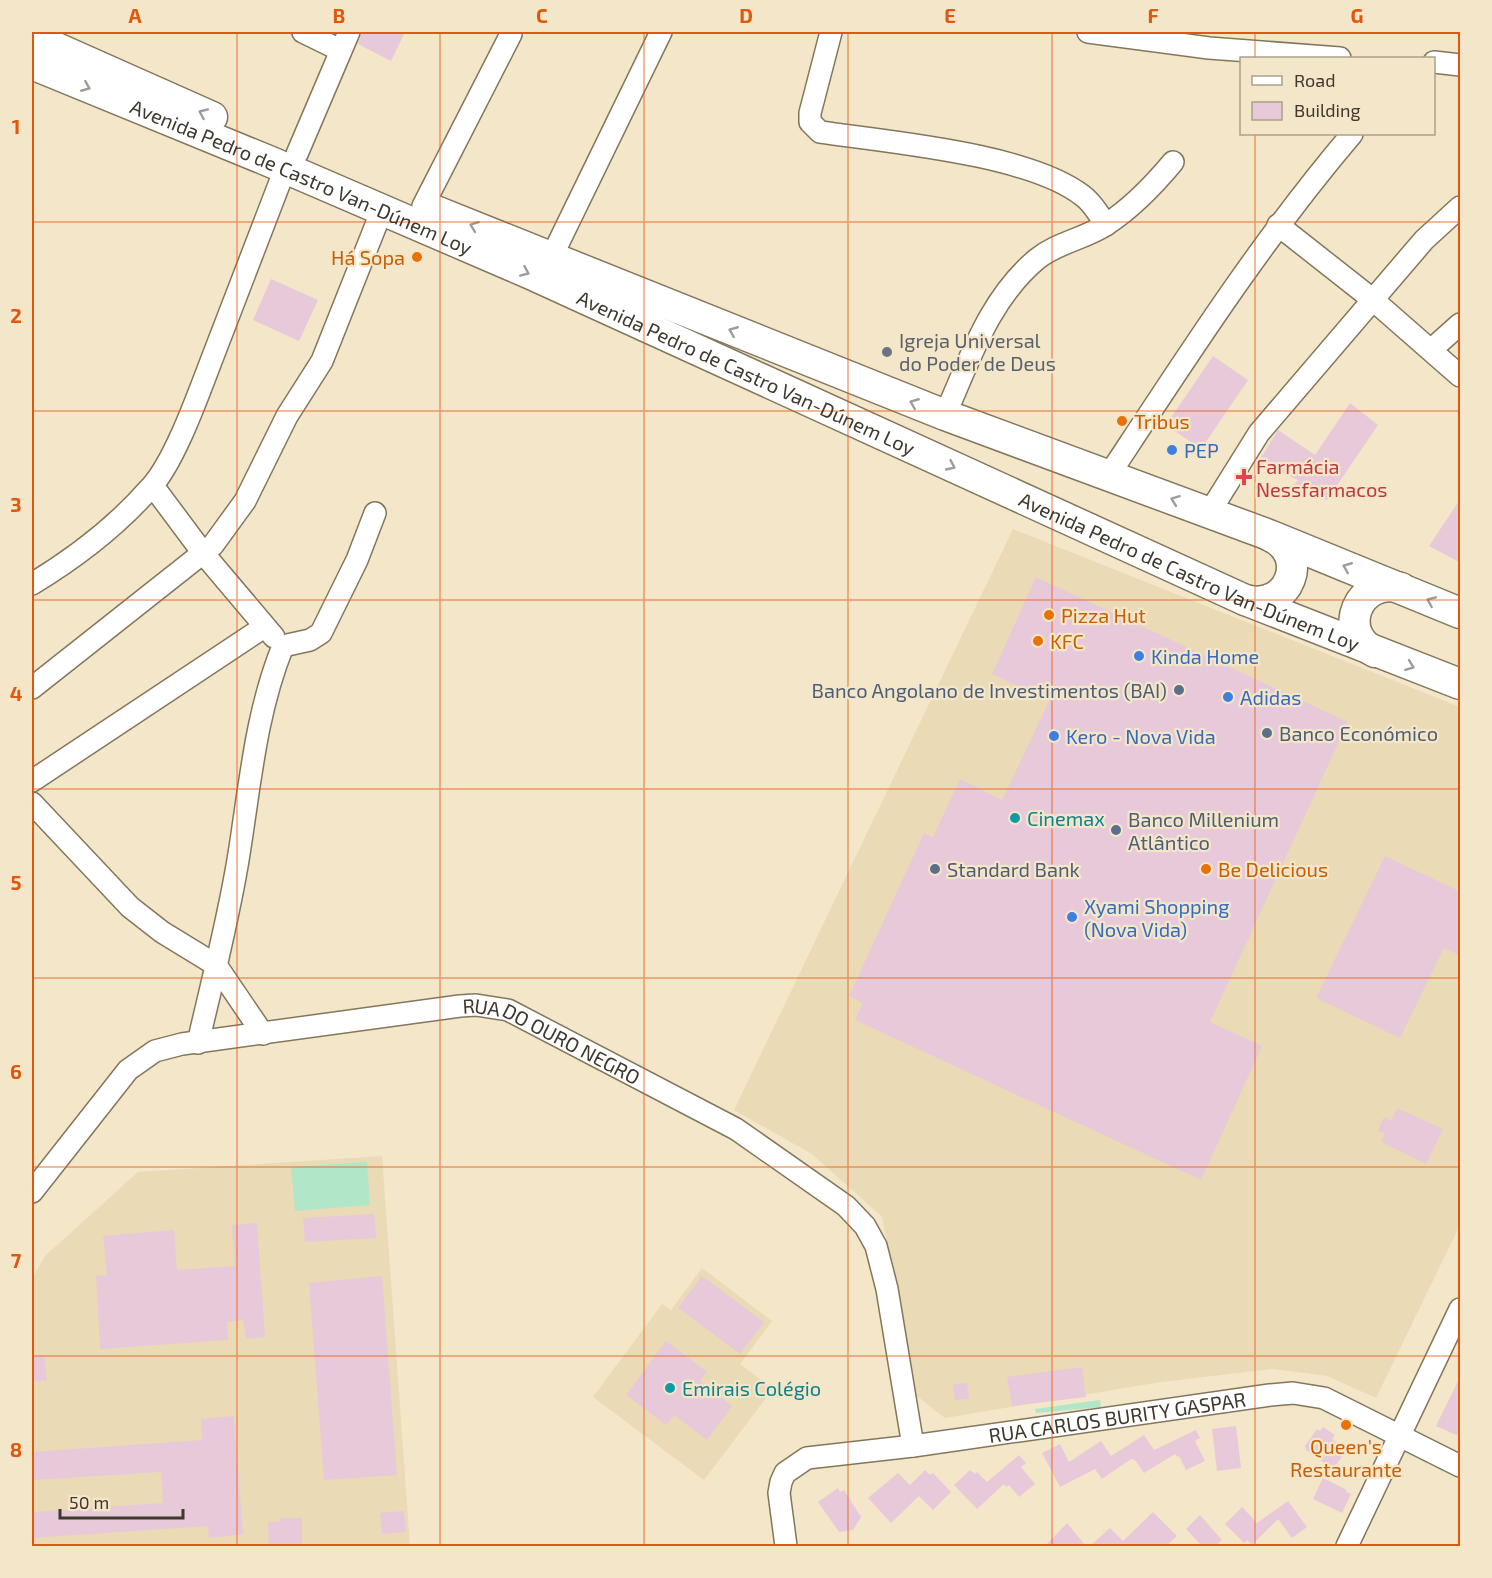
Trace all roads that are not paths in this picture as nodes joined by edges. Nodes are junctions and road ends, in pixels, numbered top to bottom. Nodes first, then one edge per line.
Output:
1 (303, 32) edge
2 (661, 32) edge
3 (831, 32) edge
4 (1096, 32) edge
5 (511, 34) dead end
6 (32, 38) edge
7 (1212, 40) edge
8 (345, 41) edge
9 (1333, 57) edge
10 (1435, 62) edge
11 (32, 64) edge
12 (1461, 65) edge
13 (1351, 135) edge
14 (291, 162) junction
15 (1173, 162) dead end
16 (423, 206) junction
17 (1461, 207) edge
18 (382, 210) junction
19 (1106, 225) junction
20 (1278, 225) junction
21 (552, 256) junction
22 (1372, 299) junction
23 (1461, 324) edge
24 (1432, 349) junction
25 (1461, 376) edge
26 (945, 415) junction
27 (1109, 475) junction
28 (153, 486) junction
29 (375, 513) dead end
30 (1209, 513) junction
31 (1269, 536) junction
32 (203, 553) junction
33 (32, 584) edge
34 (1401, 588) junction
35 (1245, 600) junction
36 (1461, 613) edge
37 (264, 627) junction
38 (283, 646) junction
39 (1377, 653) junction
40 (1461, 684) edge
41 (32, 688) edge
42 (32, 781) edge
43 (32, 803) edge
44 (216, 965) junction
45 (263, 1034) junction
46 (198, 1043) junction
47 (32, 1192) edge
48 (1461, 1309) edge
49 (1401, 1437) junction
50 (913, 1446) junction
51 (1461, 1466) edge
52 (786, 1546) edge
53 (1347, 1546) edge

1 - 8 street
2 - 21 street
3 - 19 street
4 - 7 street
5 - 16 street
14 -> 6 highway, Avenida Pedro de Castro Van-Dúnem Loy
7 - 9 street
8 - 14 street
10 - 12 street
11 -> 14 highway, Avenida Pedro de Castro Van-Dúnem Loy
13 - 20 street
14 - 16 highway, Avenida Pedro de Castro Van-Dúnem Loy
14 - 18 highway, Avenida Pedro de Castro Van-Dúnem Loy
14 - 28 street
15 - 19 street
21 -> 16 highway, Avenida Pedro de Castro Van-Dúnem Loy
17 - 22 street
18 - 32 street
18 -> 35 highway, Avenida Pedro de Castro Van-Dúnem Loy
19 - 26 street
20 - 22 street
20 - 27 street
26 -> 21 highway, Avenida Pedro de Castro Van-Dúnem Loy
22 - 24 street
22 - 30 street
23 - 24 street
24 - 25 street
26 - 27 highway, Avenida Pedro de Castro Van-Dúnem Loy
30 -> 27 highway, Avenida Pedro de Castro Van-Dúnem Loy
28 - 32 street
28 - 33 street
29 - 38 street
30 - 31 highway, Avenida Pedro de Castro Van-Dúnem Loy
34 -> 31 highway, Avenida Pedro de Castro Van-Dúnem Loy
31 - 35 highway
32 - 37 street
32 - 41 street
36 -> 34 highway, Avenida Pedro de Castro Van-Dúnem Loy
34 - 39 highway
35 - 39 highway, Avenida Pedro de Castro Van-Dúnem Loy
37 - 38 street
37 - 42 street
38 - 44 street
39 -> 40 highway, Avenida Pedro de Castro Van-Dúnem Loy
43 - 44 street
44 - 45 street
44 - 46 street
45 - 46 street, RUA DO OURO NEGRO
45 - 50 street, RUA DO OURO NEGRO
46 - 47 street, RUA DO OURO NEGRO
48 - 49 street
49 - 50 street, RUA CARLOS BURITY GASPAR
49 - 51 street, RUA CARLOS BURITY GASPAR
49 - 53 street
50 - 52 street, RUA CARLOS BURITY GASPAR

